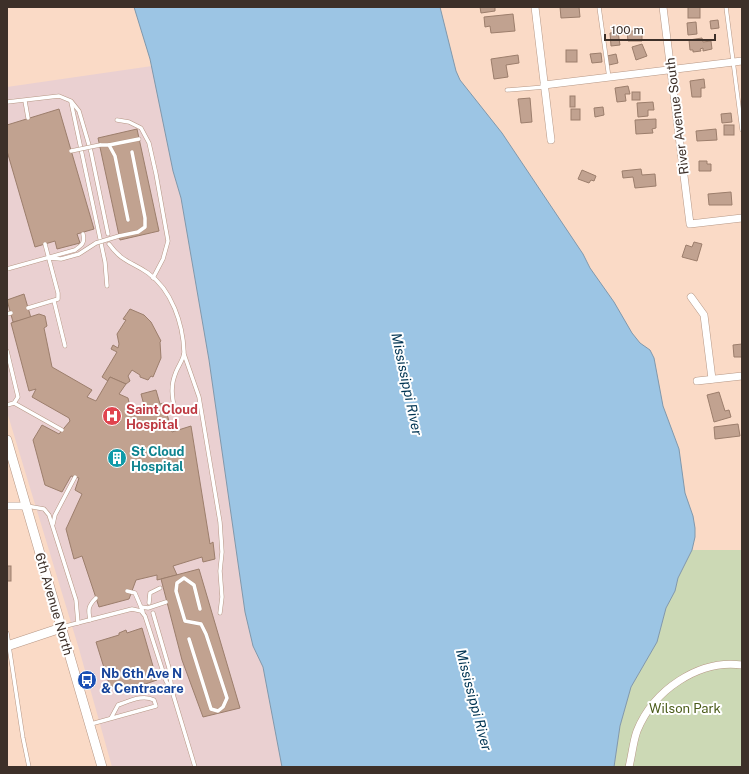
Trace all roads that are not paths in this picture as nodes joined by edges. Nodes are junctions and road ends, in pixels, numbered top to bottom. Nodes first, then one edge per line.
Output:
1 (535, 7) edge
2 (599, 7) edge
3 (663, 7) edge
4 (726, 7) edge
5 (742, 61) edge
6 (734, 62) junction
7 (672, 70) junction
8 (609, 78) junction
9 (544, 86) junction
10 (507, 90) dead end
11 (25, 101) junction
12 (71, 101) junction
13 (7, 102) edge
14 (28, 118) dead end
15 (117, 120) dead end
16 (742, 130) edge
17 (139, 139) dead end
18 (551, 140) dead end
19 (109, 145) junction
20 (71, 151) dead end
21 (132, 152) dead end
22 (742, 218) edge
23 (128, 220) dead end
24 (83, 234) dead end
25 (108, 234) dead end
26 (45, 244) dead end
27 (109, 244) dead end
28 (48, 258) junction
29 (7, 269) edge
30 (153, 278) junction
31 (107, 286) dead end
32 (691, 297) dead end
33 (54, 301) junction
34 (28, 308) dead end
35 (65, 346) dead end
36 (7, 351) edge
37 (184, 354) junction
38 (742, 376) edge
39 (712, 379) junction
40 (697, 381) dead end
41 (14, 403) junction
42 (7, 405) edge
43 (174, 411) dead end
44 (62, 430) dead end
45 (7, 440) edge
46 (75, 477) dead end
47 (7, 506) edge
48 (26, 506) junction
49 (53, 525) junction
50 (160, 588) dead end
51 (127, 591) dead end
52 (96, 598) dead end
53 (166, 602) dead end
54 (149, 603) dead end
55 (141, 607) junction
56 (200, 609) dead end
57 (153, 613) dead end
58 (220, 613) dead end
59 (145, 616) junction
60 (90, 620) junction
61 (78, 623) junction
62 (61, 628) junction
63 (7, 633) edge
64 (189, 639) dead end
65 (8, 646) edge
66 (742, 665) edge
67 (172, 691) junction
68 (111, 718) junction
69 (90, 724) junction
70 (29, 767) edge
71 (102, 767) edge
72 (195, 767) edge
73 (629, 767) edge

1 - 9 street
2 - 8 lane
3 - 7 street, River Avenue South
4 - 6 lane
5 - 6 street
6 - 7 street
6 - 16 lane
7 - 8 street
7 - 22 street, River Avenue South
8 - 9 street
9 - 10 lane
9 - 18 street
11 - 12 lane
11 - 13 lane
11 - 14 lane
12 - 25 lane
12 - 31 lane
15 - 30 lane
17 - 19 lane
19 - 20 lane, bridge
19 - 23 lane
21 - 28 lane, bridge
24 - 28 lane
26 - 28 lane
27 - 30 lane
28 - 29 lane
28 - 33 lane
30 - 37 lane
32 - 39 street
33 - 34 lane
33 - 35 lane
36 - 41 lane
37 - 43 lane
37 - 58 lane
38 - 39 street
39 - 40 street
41 - 42 lane
41 - 44 lane
45 - 48 street, 6th Avenue North
46 - 49 lane
47 - 48 street
48 - 49 lane
48 - 62 street, 6th Avenue North
49 - 61 lane
50 - 54 lane
51 - 55 lane
52 - 60 lane
53 - 55 lane
55 - 59 lane
56 - 64 lane
57 - 67 lane
59 - 60 lane
59 - 67 lane
60 - 61 lane
61 - 62 lane
62 - 65 street
62 - 69 street, 6th Avenue North
63 - 65 lane
65 - 70 lane
66 - 73 street
67 - 72 lane
68 - 68 lane
68 - 69 lane
69 - 71 street, 6th Avenue North

